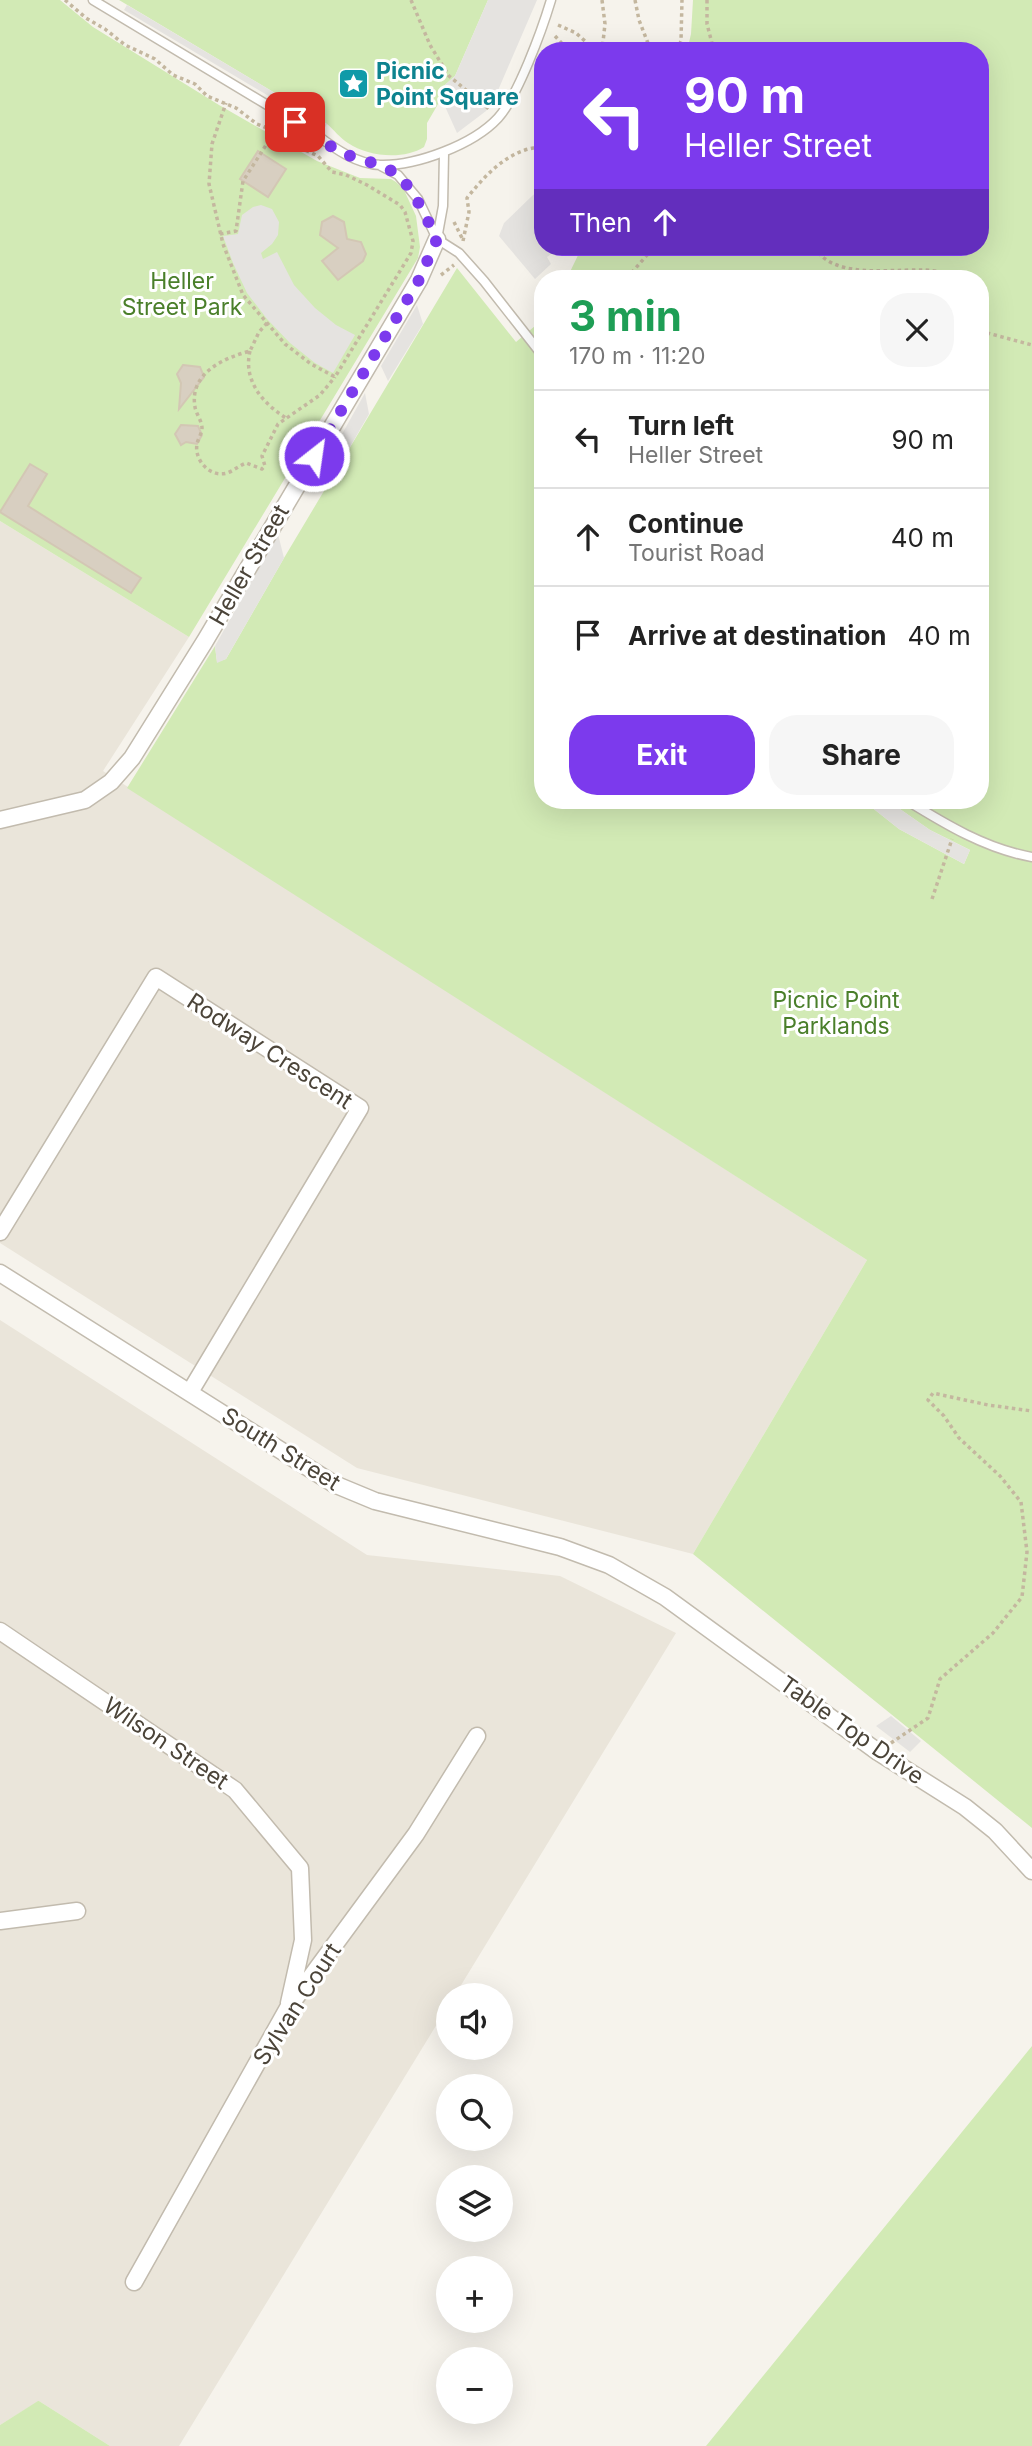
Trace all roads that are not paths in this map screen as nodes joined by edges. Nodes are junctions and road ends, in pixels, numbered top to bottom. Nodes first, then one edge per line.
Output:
1 (93, 0) edge
2 (551, 0) edge
3 (536, 42) edge
4 (534, 47) edge
5 (444, 153) junction
6 (379, 165) junction
7 (437, 239) junction
8 (534, 345) edge
9 (921, 809) edge
10 (0, 820) edge
11 (1032, 857) edge
12 (0, 1232) edge
13 (0, 1273) edge
14 (190, 1392) junction
15 (665, 1597) joint
16 (0, 1631) edge
17 (477, 1736) dead end
18 (1032, 1871) edge
19 (77, 1911) dead end
20 (0, 1922) edge
21 (288, 2008) junction
22 (134, 2283) dead end

1 - 6 lane
2 - 3 lane
4 - 5 lane
5 - 6 lane
5 - 7 lane, Heller Street
6 - 7 lane
7 - 8 lane
7 - 10 street, Heller Street
9 - 11 lane
12 - 14 street, Rodway Crescent
13 - 14 street, South Street
14 - 15 street, South Street
15 - 18 street, Table Top Drive
16 - 21 street, Wilson Street
17 - 21 street, Sylvan Court
19 - 20 street
21 - 22 street, Sylvan Court

